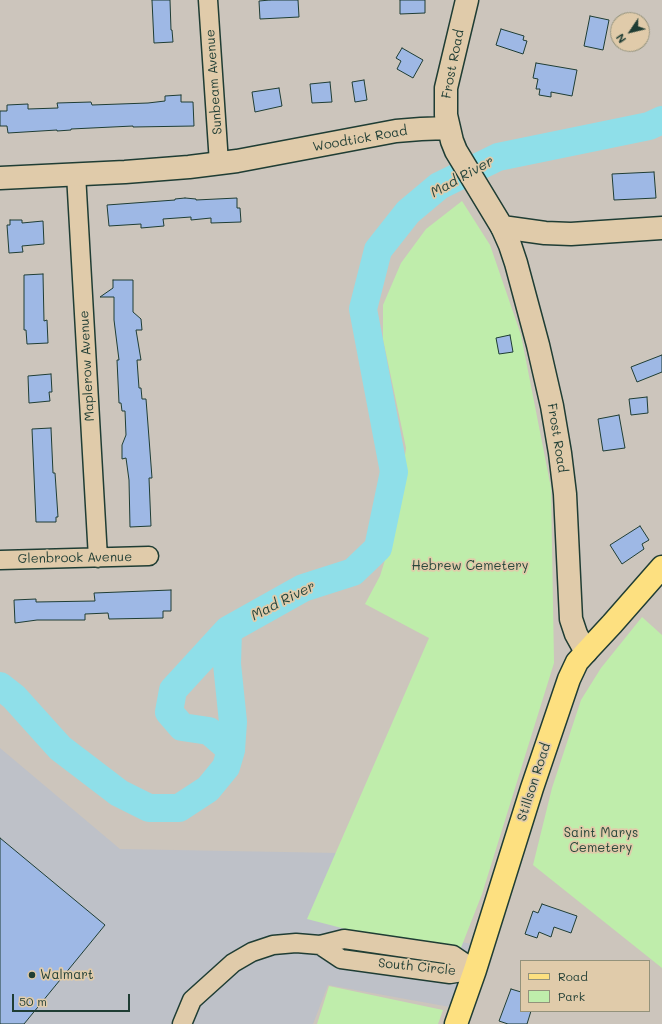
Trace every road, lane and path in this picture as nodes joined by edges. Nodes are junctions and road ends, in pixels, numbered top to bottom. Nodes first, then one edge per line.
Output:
1 (208, 0) edge
2 (467, 0) edge
3 (449, 128) junction
4 (219, 163) junction
5 (76, 174) junction
6 (0, 178) edge
7 (502, 227) junction
8 (662, 228) edge
9 (149, 556) dead end
10 (98, 558) junction
11 (0, 560) edge
12 (662, 567) edge
13 (586, 652) junction
14 (475, 970) junction
15 (182, 1024) edge
16 (456, 1024) edge

1 - 4 street, Sunbeam Avenue
2 - 3 main road, Frost Road
3 - 4 main road, Woodtick Road
3 - 7 main road
4 - 5 main road, Woodtick Road
5 - 6 main road, Woodtick Road
5 - 10 street, Maplerow Avenue
7 - 8 main road
7 - 13 main road, Frost Road
9 - 10 street, Glenbrook Avenue
10 - 11 street, Glenbrook Avenue
12 - 13 main road, Stillson Road
13 - 14 main road, Stillson Road
14 - 15 street, South Circle
14 - 16 main road, Stillson Road

